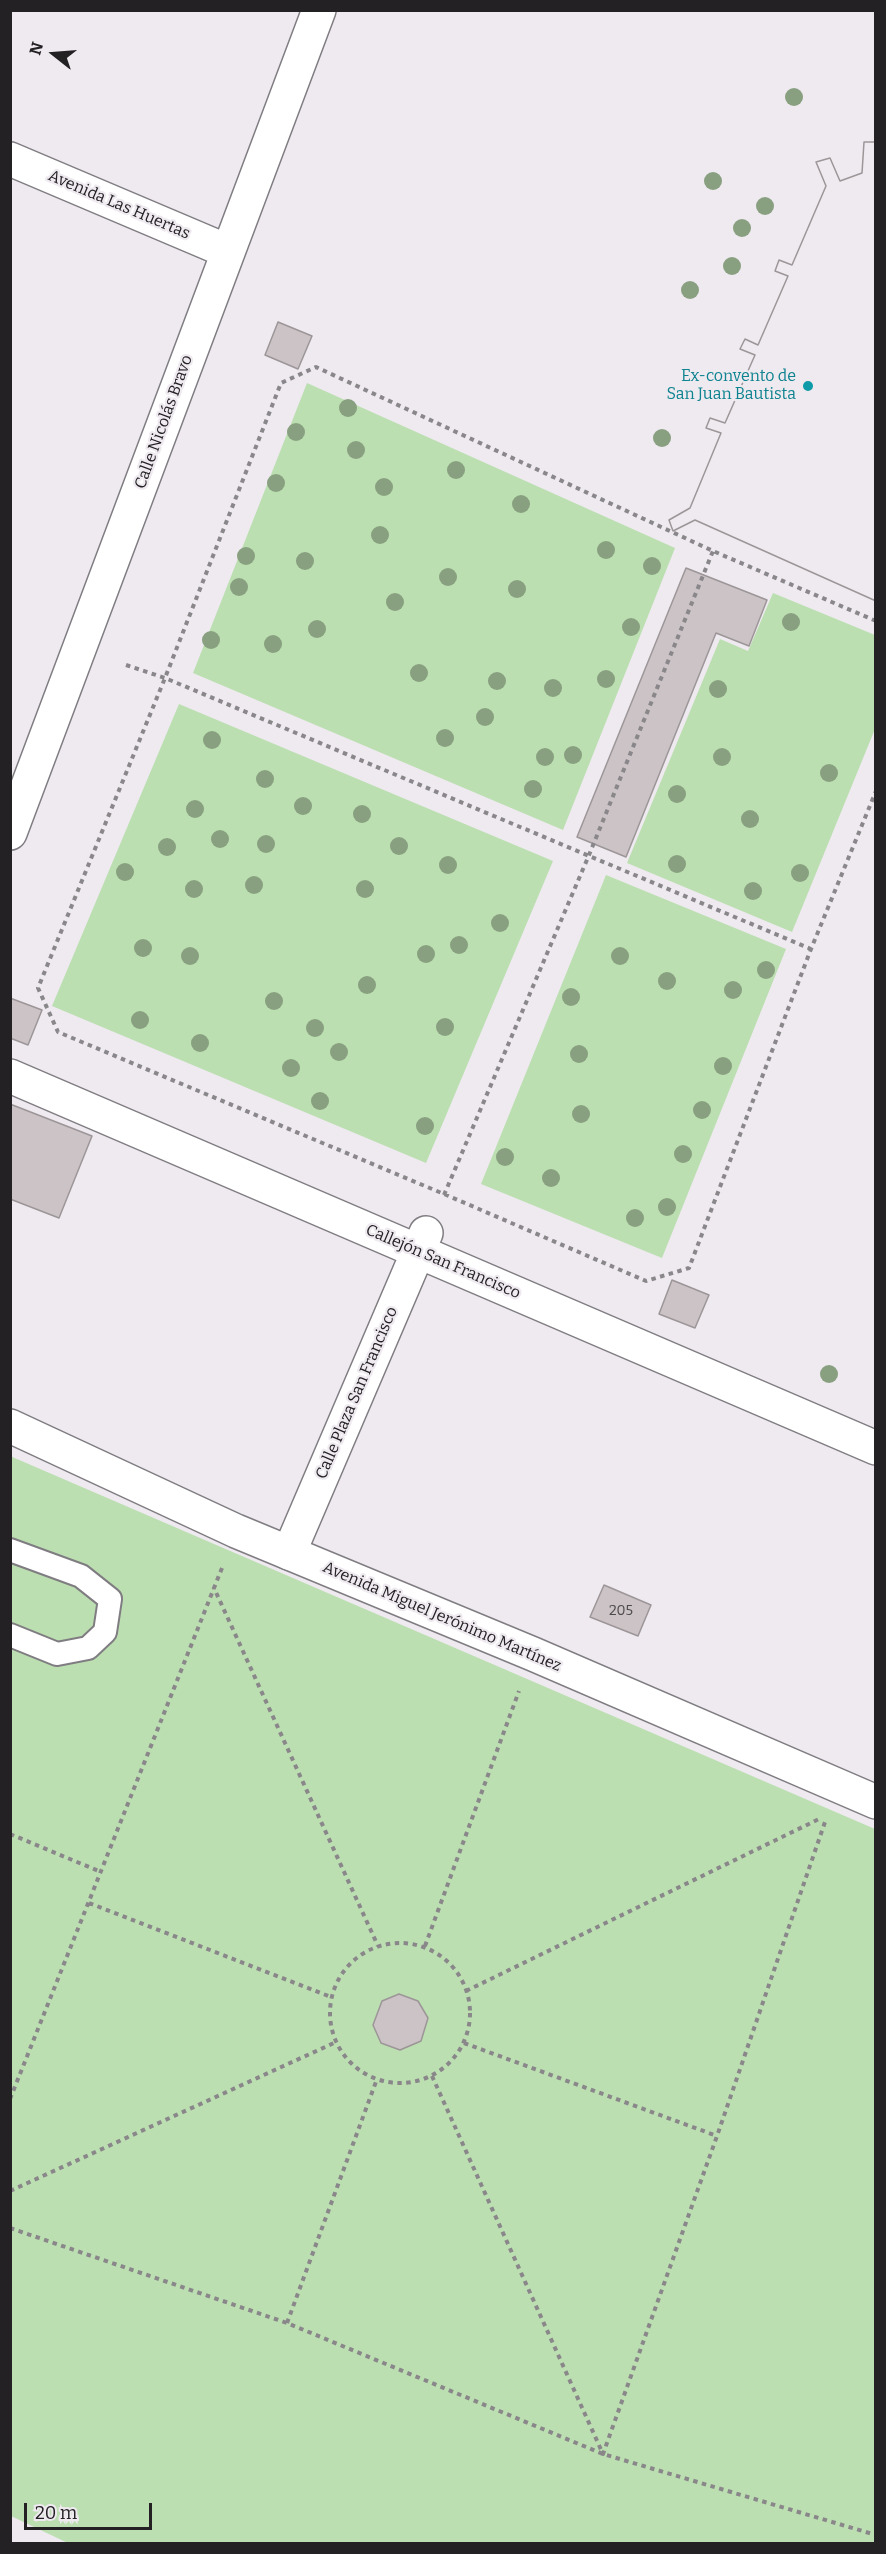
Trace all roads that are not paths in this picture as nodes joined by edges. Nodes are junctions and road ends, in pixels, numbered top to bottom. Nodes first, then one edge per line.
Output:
1 (319, 10) edge
2 (10, 159) edge
3 (228, 251) junction
4 (18, 792) edge
5 (10, 833) edge
6 (10, 1076) edge
7 (422, 1242) junction
8 (10, 1426) edge
9 (876, 1448) edge
10 (10, 1550) edge
11 (289, 1553) junction
12 (10, 1635) edge
13 (876, 1802) edge

1 - 3 street, Calle Nicolás Bravo
2 - 3 street, Avenida Las Huertas
3 - 4 street, Calle Nicolás Bravo
4 - 5 street, Calle Nicolás Bravo
6 - 7 street, Callejón San Francisco
7 - 9 street, Callejón San Francisco
7 - 11 street, Calle Plaza San Francisco
8 - 11 street, Avenida Miguel Jerónimo Martínez
10 - 12 lane
11 - 13 street, Avenida Miguel Jerónimo Martínez

